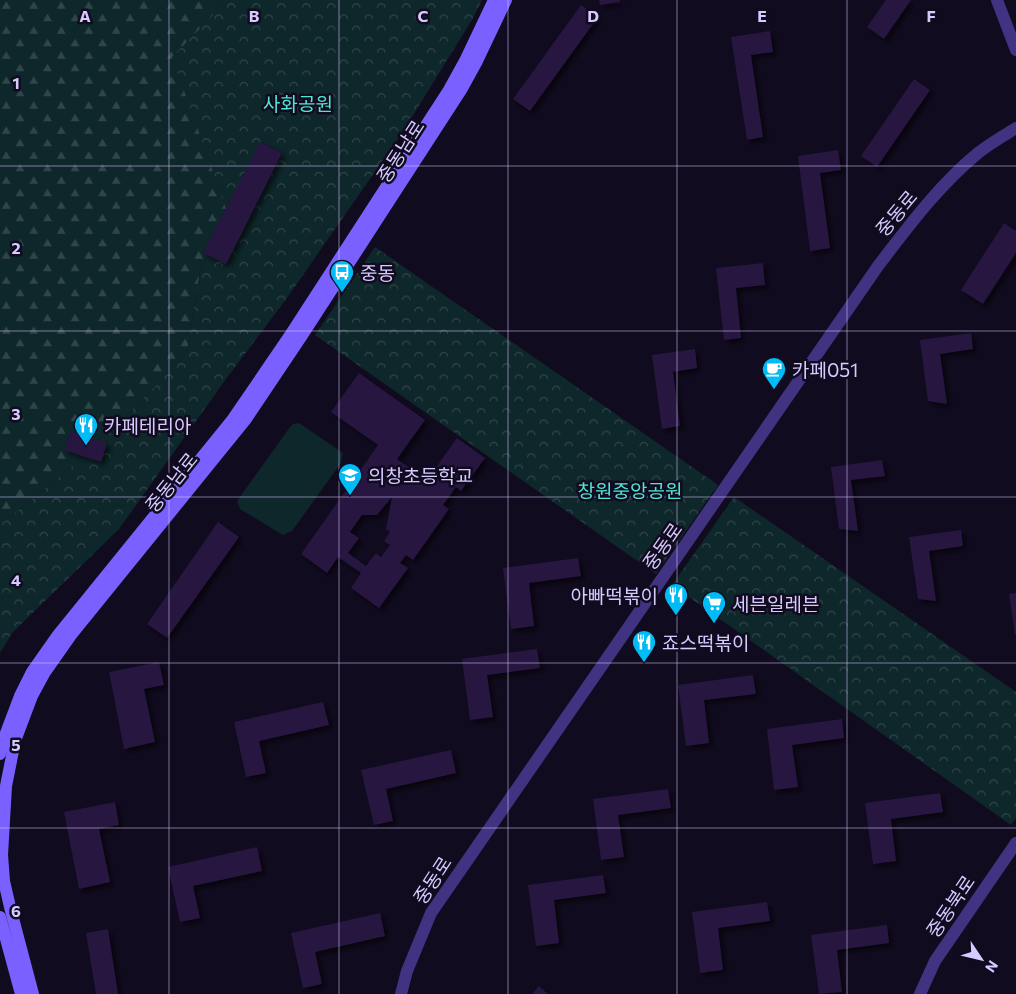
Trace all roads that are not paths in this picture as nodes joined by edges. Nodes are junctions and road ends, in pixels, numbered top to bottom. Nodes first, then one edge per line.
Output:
1 (494, 0) edge
2 (506, 0) edge
3 (997, 0) edge
4 (1016, 50) edge
5 (1016, 128) edge
6 (0, 754) edge
7 (1016, 843) edge
8 (0, 917) edge
9 (21, 994) edge
10 (34, 994) edge
11 (402, 994) edge
12 (920, 994) edge

1 - 6 street, 중동남로
2 - 10 street, 중동남로
3 - 4 street
5 - 11 street, 중동로
7 - 12 street, 중동북로
8 - 9 street

